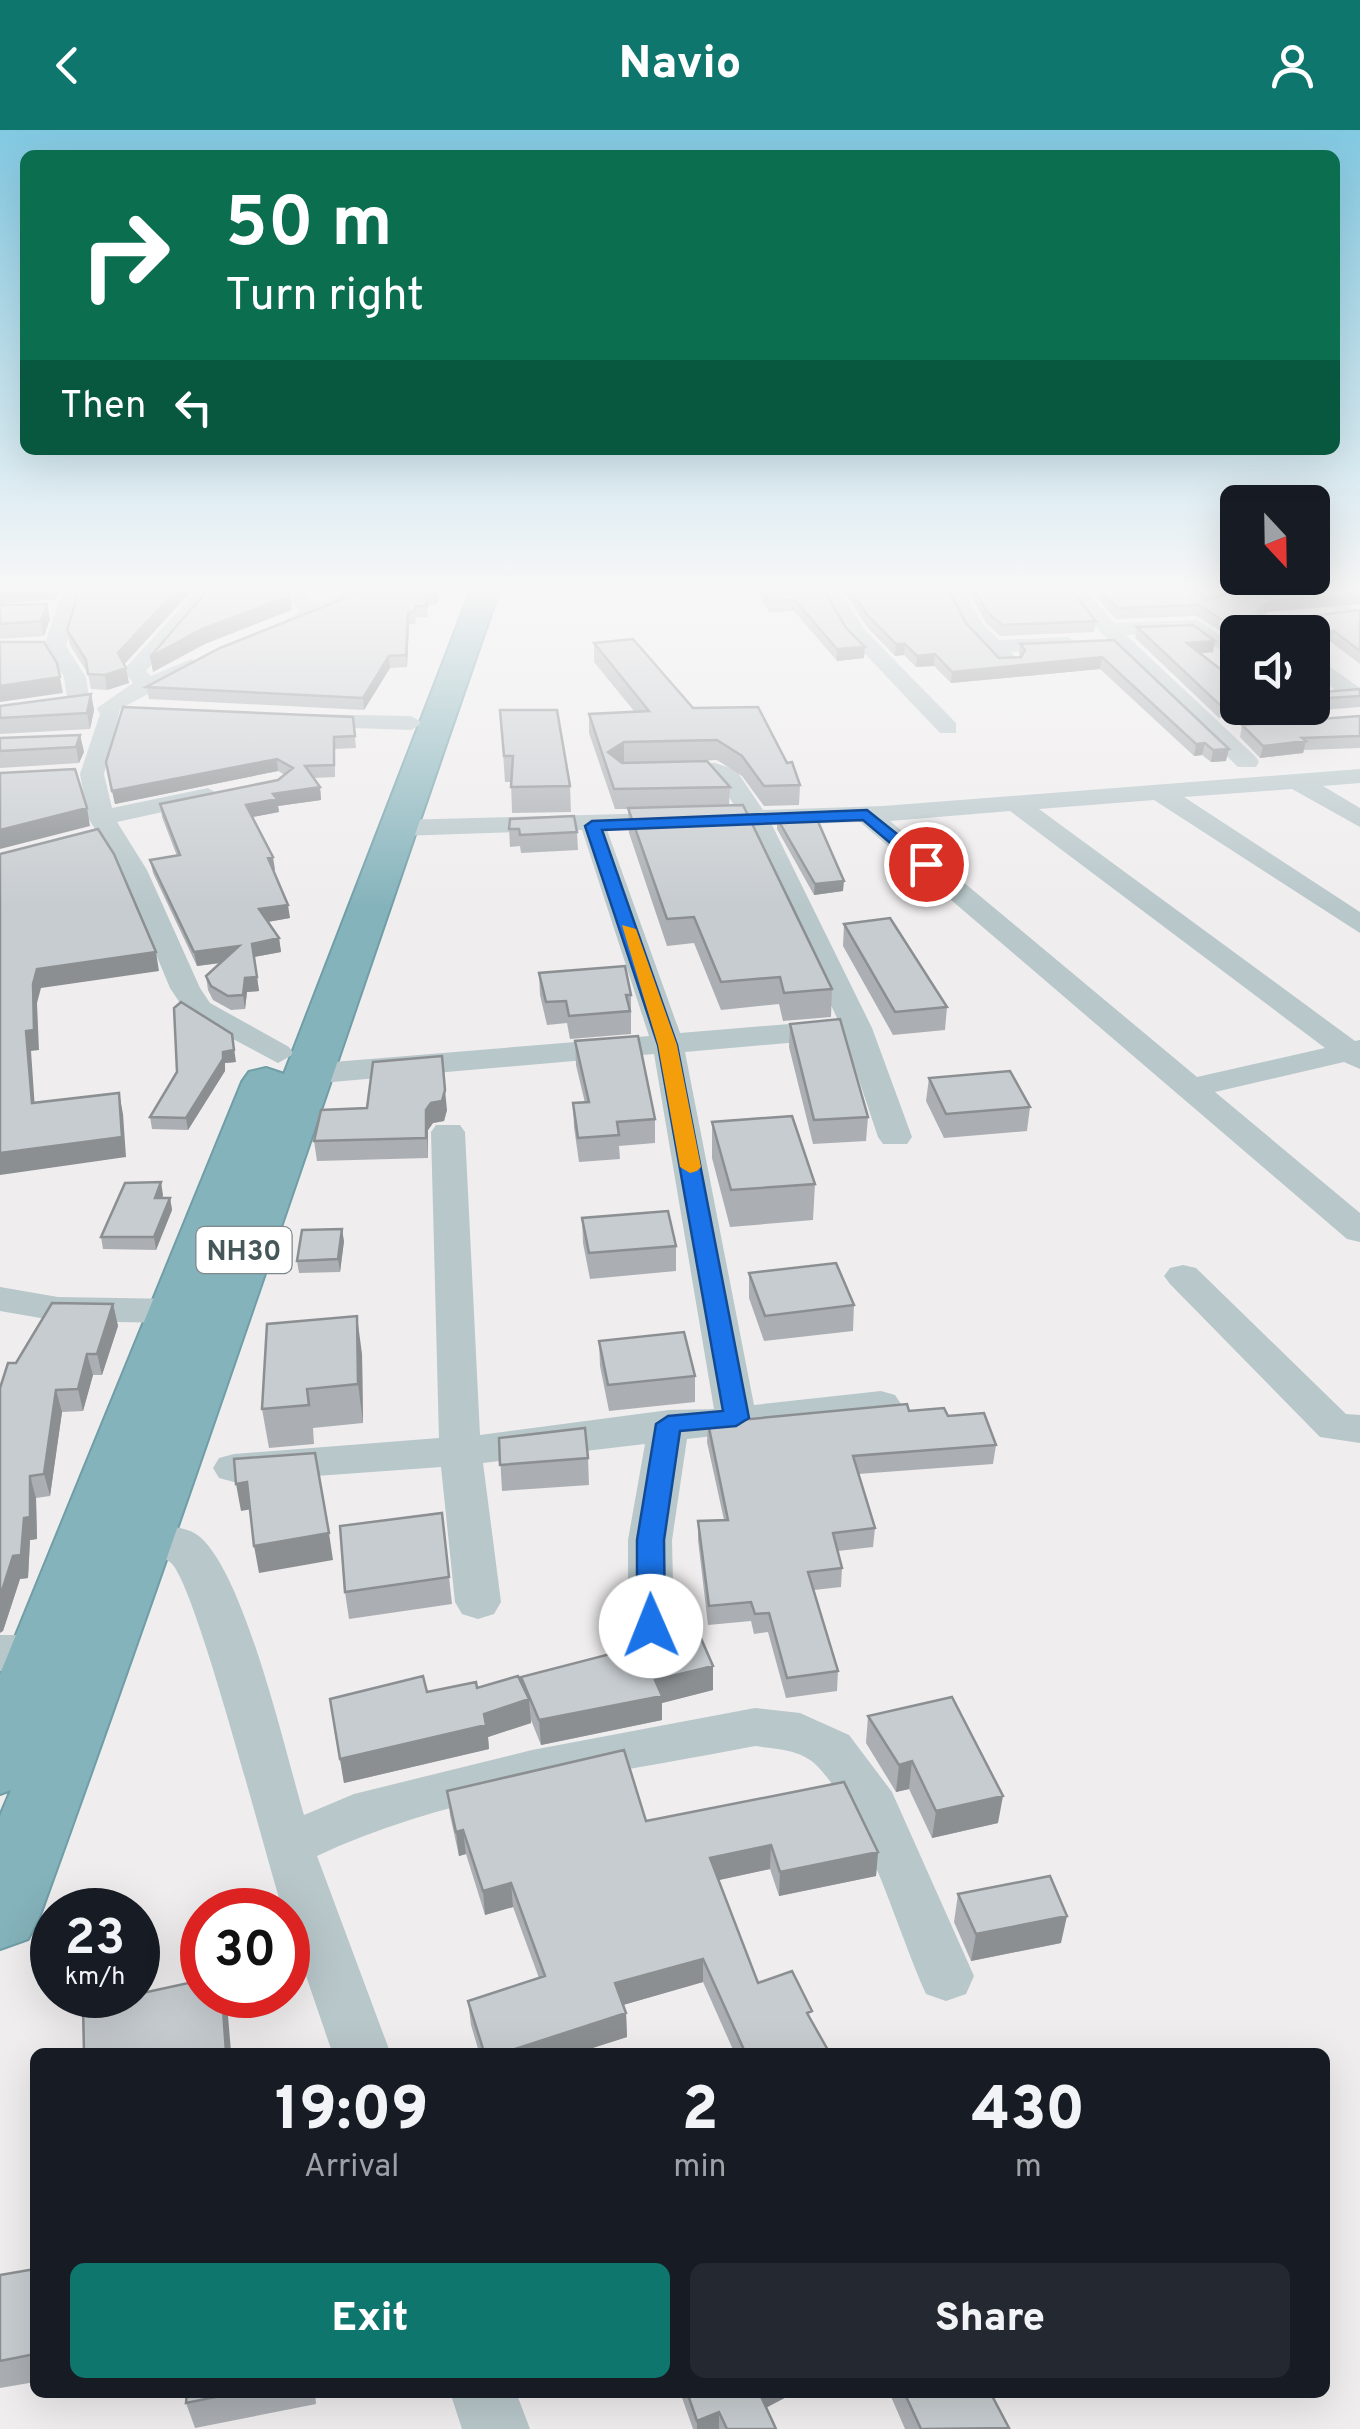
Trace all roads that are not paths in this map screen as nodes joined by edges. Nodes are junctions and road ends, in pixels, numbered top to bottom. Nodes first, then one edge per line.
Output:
1 (77, 692) edge
2 (139, 692) edge
3 (424, 692) edge
4 (449, 692) edge
5 (913, 692) edge
6 (1174, 692) edge
7 (78, 698) junction
8 (52, 702) edge
9 (113, 703) junction
10 (160, 712) edge
11 (281, 720) edge
12 (412, 724) junction
13 (948, 728) dead end
14 (1259, 735) edge
15 (643, 772) edge
16 (1360, 776) edge
17 (1296, 781) junction
18 (231, 791) edge
19 (1159, 792) junction
20 (1016, 804) junction
21 (867, 815) junction
22 (756, 818) junction
23 (1360, 819) edge
24 (592, 826) junction
25 (400, 828) junction
26 (100, 829) junction
27 (1360, 924) edge
28 (857, 1028) junction
29 (668, 1045) junction
30 (1356, 1053) edge
31 (293, 1064) junction
32 (1190, 1088) junction
33 (448, 1132) dead end
34 (894, 1137) dead end
35 (1360, 1231) edge
36 (1184, 1276) dead end
37 (0, 1299) edge
38 (177, 1311) junction
39 (881, 1404) edge
40 (736, 1418) junction
41 (668, 1424) junction
42 (1360, 1430) edge
43 (460, 1451) junction
44 (234, 1468) edge
45 (143, 1541) junction
46 (87, 1542) junction
47 (478, 1602) dead end
48 (651, 1626) dead end
49 (23, 1653) edge
50 (0, 1764) edge
51 (287, 1846) junction
52 (0, 1915) edge
53 (946, 1976) dead end
54 (359, 2048) edge
55 (484, 2398) edge
56 (496, 2429) edge

1 - 7 street
2 - 9 street
3 - 12 highway, NH30
4 - 25 highway, NH30
5 - 13 street
6 - 14 street
7 - 8 street
7 - 9 street
9 - 10 street
9 - 26 street
11 - 12 street
12 - 31 highway, NH30
15 - 22 street
16 - 17 street
17 - 19 street
17 - 23 street
18 - 26 street
19 - 20 street
19 - 27 street
20 - 21 street
20 - 30 street
21 - 22 street
21 - 32 street
22 - 24 street
22 - 28 street
24 - 25 street
24 - 29 street
25 - 31 highway, NH30
26 - 31 street
28 - 29 street
28 - 34 street
29 - 31 street
29 - 40 street
30 - 32 street
31 - 38 highway, NH30
31 - 45 highway, NH30
32 - 35 street
33 - 43 street
36 - 42 street
37 - 38 street
38 - 46 highway, NH30
39 - 40 street
40 - 41 street
41 - 43 street
41 - 48 street
43 - 44 street
43 - 47 street
45 - 46 street
45 - 51 street
45 - 52 highway, NH30
46 - 49 highway, NH30
49 - 50 highway, NH30
51 - 53 street
51 - 54 street
55 - 56 street

